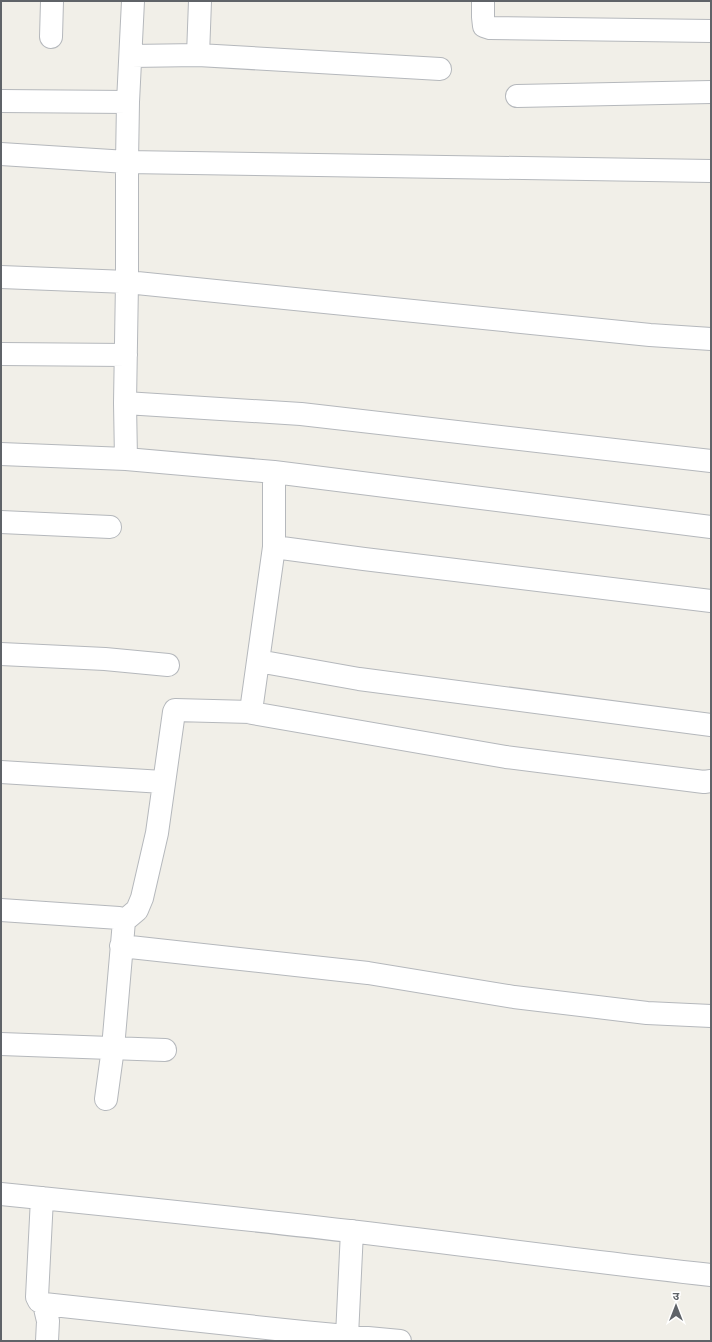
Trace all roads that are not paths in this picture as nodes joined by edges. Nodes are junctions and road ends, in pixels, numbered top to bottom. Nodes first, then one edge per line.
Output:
1 (52, 1) edge
2 (133, 1) edge
3 (200, 1) edge
4 (483, 1) edge
5 (711, 31) edge
6 (51, 37) dead end
7 (198, 55) junction
8 (131, 56) junction
9 (440, 69) dead end
10 (711, 92) edge
11 (517, 96) dead end
12 (1, 101) edge
13 (128, 102) junction
14 (1, 154) edge
15 (127, 162) junction
16 (711, 171) edge
17 (1, 277) edge
18 (127, 282) junction
19 (711, 339) edge
20 (1, 354) edge
21 (126, 355) junction
22 (125, 403) junction
23 (1, 454) edge
24 (126, 459) junction
25 (711, 461) edge
26 (274, 472) junction
27 (1, 522) edge
28 (110, 527) dead end
29 (711, 527) edge
30 (274, 547) junction
31 (711, 602) edge
32 (1, 654) edge
33 (258, 661) junction
34 (168, 665) dead end
35 (251, 712) junction
36 (711, 725) edge
37 (1, 772) edge
38 (711, 781) edge
39 (163, 782) junction
40 (1, 910) edge
41 (124, 921) junction
42 (121, 946) junction
43 (711, 1016) edge
44 (1, 1044) edge
45 (113, 1048) junction
46 (165, 1050) dead end
47 (106, 1098) dead end
48 (1, 1194) edge
49 (42, 1198) junction
50 (352, 1231) junction
51 (711, 1276) edge
52 (44, 1304) junction
53 (347, 1336) junction
54 (47, 1341) edge
55 (400, 1341) edge

1 - 6 street
2 - 8 street
3 - 7 street
4 - 5 street
7 - 8 street
7 - 9 street
8 - 13 street
10 - 11 street
12 - 13 street
13 - 15 street
14 - 15 street
15 - 16 street
15 - 18 street
17 - 18 street
18 - 19 street
18 - 21 street
20 - 21 street
21 - 22 street
22 - 24 street
22 - 25 street
23 - 24 street
24 - 26 street
26 - 29 street
26 - 30 street
27 - 28 street
30 - 31 street
30 - 33 street
32 - 34 street
33 - 35 street
33 - 36 street
35 - 38 street
35 - 39 street
37 - 39 street
39 - 41 street
40 - 41 street
41 - 42 street
42 - 43 street
42 - 45 street
44 - 45 street
45 - 46 street
45 - 47 street
48 - 49 street
49 - 50 street
49 - 52 street
50 - 51 street
50 - 53 street
52 - 53 street
52 - 54 street
53 - 55 street

